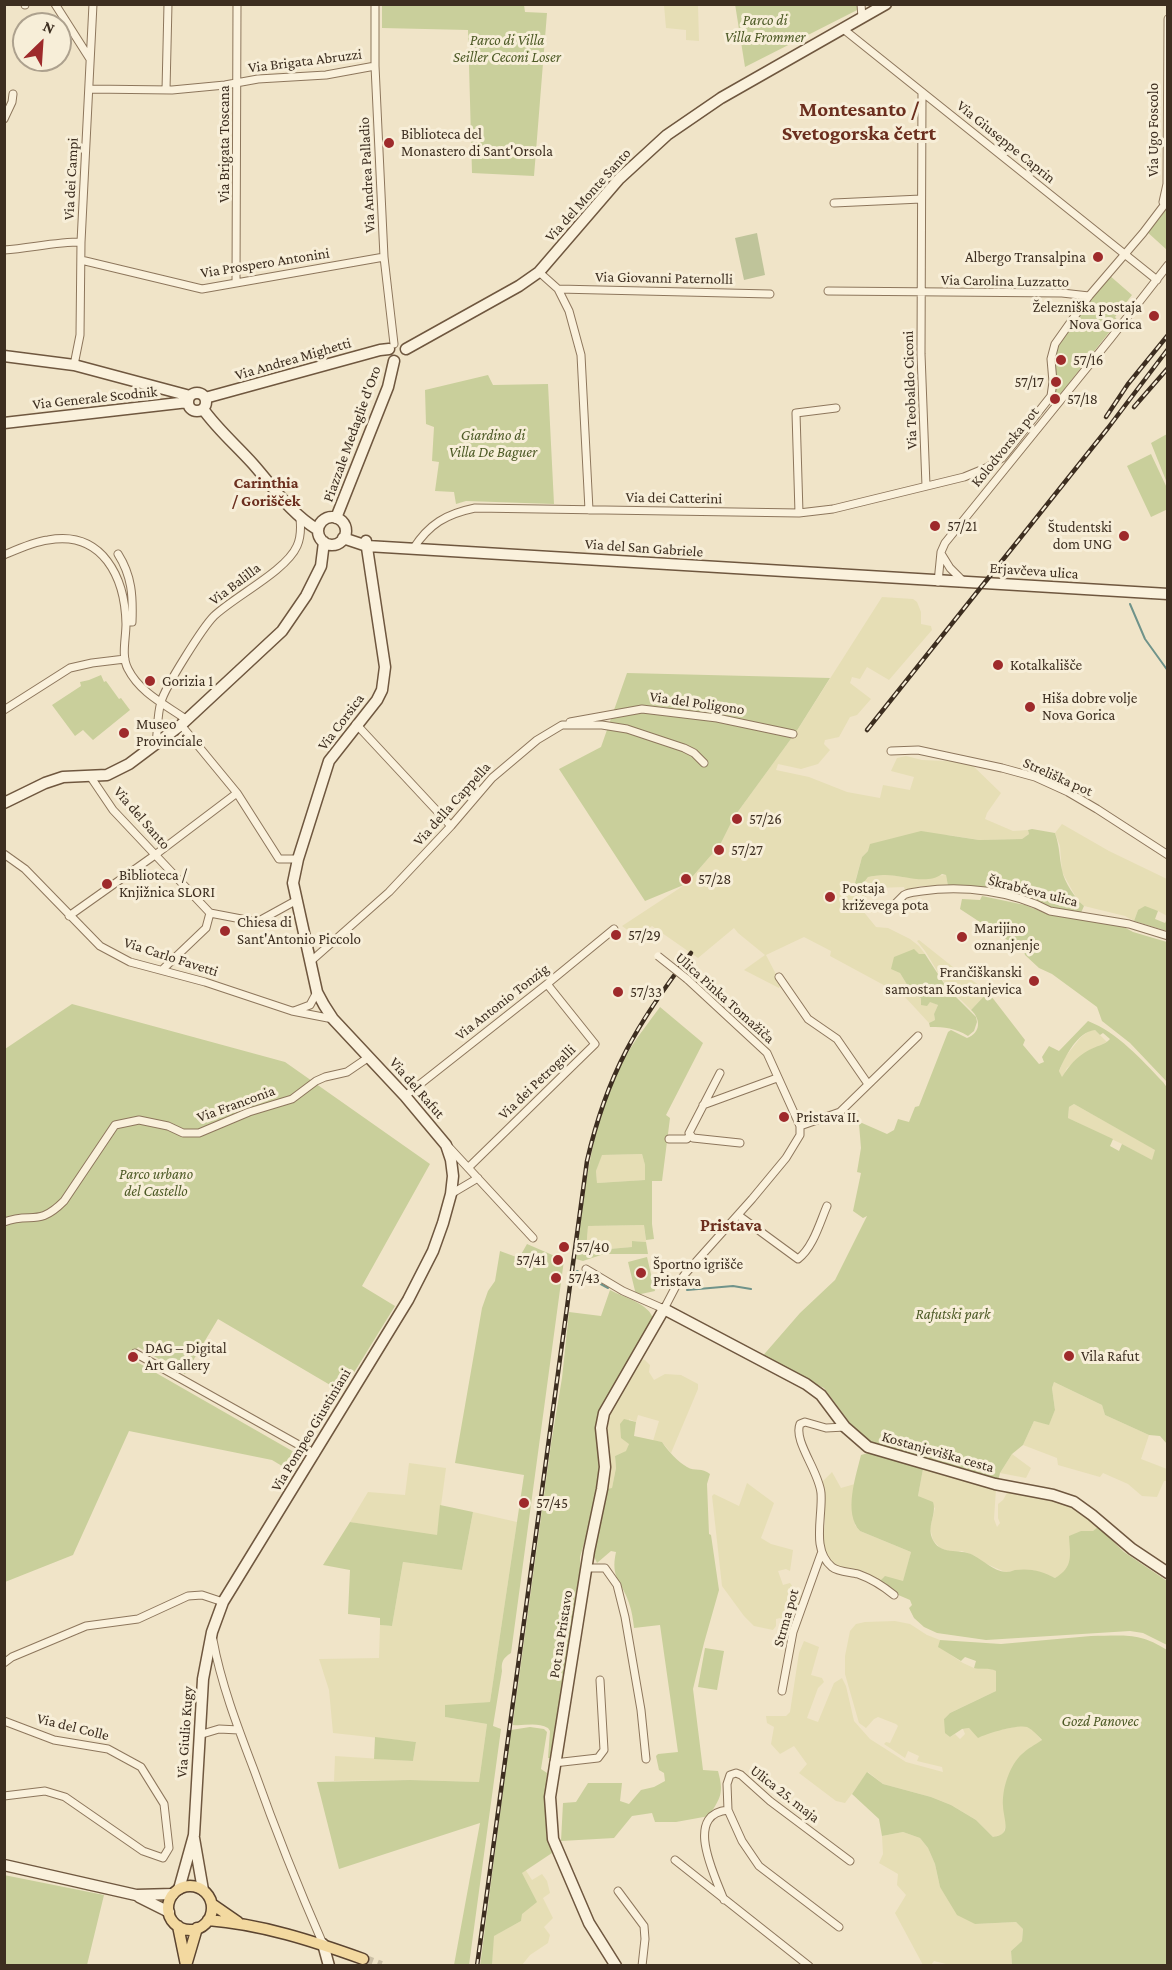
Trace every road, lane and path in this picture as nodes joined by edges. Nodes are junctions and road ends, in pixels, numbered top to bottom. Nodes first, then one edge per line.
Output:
1 (55, 4) edge
2 (93, 4) edge
3 (168, 4) edge
4 (237, 4) edge
5 (375, 4) edge
6 (861, 4) edge
7 (886, 4) edge
8 (862, 18) junction
9 (1167, 20) edge
10 (842, 28) junction
11 (90, 58) junction
12 (375, 66) junction
13 (238, 83) junction
14 (89, 89) junction
15 (166, 90) junction
16 (922, 92) junction
17 (13, 94) dead end
18 (4, 119) edge
19 (1167, 165) edge
20 (921, 199) junction
21 (1167, 200) edge
22 (834, 203) dead end
23 (1156, 217) junction
24 (81, 242) junction
25 (4, 250) edge
26 (1125, 254) junction
27 (384, 257) junction
28 (81, 260) junction
29 (1167, 266) edge
30 (539, 272) junction
31 (1157, 280) junction
32 (236, 283) junction
33 (558, 289) junction
34 (828, 291) dead end
35 (921, 292) junction
36 (770, 294) dead end
37 (1089, 296) junction
38 (391, 347) junction
39 (406, 349) junction
40 (4, 356) edge
41 (394, 361) junction
42 (74, 365) junction
43 (144, 383) junction
44 (189, 399) junction
45 (204, 404) junction
46 (140, 408) junction
47 (836, 408) dead end
48 (4, 423) edge
49 (926, 486) junction
50 (589, 510) junction
51 (799, 513) junction
52 (336, 518) junction
53 (300, 519) junction
54 (318, 530) junction
55 (344, 536) junction
56 (324, 542) junction
57 (367, 544) junction
58 (413, 549) junction
59 (941, 552) junction
60 (118, 554) dead end
61 (4, 555) edge
62 (898, 579) joint
63 (938, 582) junction
64 (964, 583) junction
65 (1167, 594) edge
66 (126, 622) junction
67 (124, 659) junction
68 (161, 702) junction
69 (4, 710) edge
70 (184, 722) junction
71 (356, 724) junction
72 (562, 725) junction
73 (793, 734) dead end
74 (156, 743) junction
75 (891, 751) dead end
76 (704, 763) dead end
77 (90, 776) junction
78 (237, 793) junction
79 (4, 803) edge
80 (451, 826) junction
81 (4, 854) edge
82 (155, 855) junction
83 (1167, 855) edge
84 (298, 859) junction
85 (293, 883) joint
86 (297, 900) junction
87 (894, 905) dead end
88 (210, 913) junction
89 (69, 916) junction
90 (614, 929) dead end
91 (1167, 936) edge
92 (658, 956) dead end
93 (310, 962) junction
94 (162, 970) junction
95 (779, 976) dead end
96 (547, 984) junction
97 (317, 992) junction
98 (292, 1011) junction
99 (333, 1019) junction
100 (918, 1036) dead end
101 (369, 1057) junction
102 (720, 1073) dead end
103 (777, 1078) junction
104 (868, 1084) junction
105 (405, 1095) junction
106 (703, 1105) junction
107 (800, 1126) junction
108 (690, 1135) junction
109 (669, 1140) dead end
110 (740, 1143) dead end
111 (446, 1145) junction
112 (469, 1167) junction
113 (478, 1178) junction
114 (451, 1194) junction
115 (827, 1206) dead end
116 (738, 1215) junction
117 (4, 1222) edge
118 (533, 1238) dead end
119 (586, 1269) dead end
120 (664, 1308) junction
121 (135, 1353) dead end
122 (845, 1427) junction
123 (315, 1454) junction
124 (821, 1554) junction
125 (587, 1568) junction
126 (1167, 1574) edge
127 (894, 1595) dead end
128 (223, 1602) junction
129 (212, 1632) junction
130 (4, 1663) edge
131 (600, 1680) dead end
132 (783, 1691) dead end
133 (4, 1721) edge
134 (239, 1730) junction
135 (199, 1736) junction
136 (646, 1759) dead end
137 (554, 1763) junction
138 (4, 1796) edge
139 (728, 1810) junction
140 (194, 1835) junction
141 (675, 1860) dead end
142 (850, 1861) dead end
143 (4, 1864) edge
144 (203, 1890) junction
145 (618, 1891) dead end
146 (176, 1892) junction
147 (136, 1895) junction
148 (724, 1900) junction
149 (212, 1904) junction
150 (169, 1912) junction
151 (208, 1920) junction
152 (239, 1922) junction
153 (178, 1926) junction
154 (839, 1927) dead end
155 (197, 1928) junction
156 (323, 1944) junction
157 (363, 1959) tunnel mouth
158 (186, 1965) edge
159 (329, 1965) edge
160 (616, 1965) edge
161 (642, 1965) edge
162 (809, 1965) edge

1 - 11 street
2 - 11 street, Via dei Campi
3 - 15 street
4 - 13 street, Via Brigata Toscana
5 - 12 street, Via Andrea Palladio
6 - 8 street
7 - 8 main road, Via del Monte Santo
8 - 10 main road, Via del Monte Santo
9 - 19 street, Via Ugo Foscolo
10 - 16 street, Via Giuseppe Caprin
10 - 30 main road, Via del Monte Santo
11 - 14 street, Via dei Campi
12 - 13 street, Via Brigata Abruzzi
12 - 27 street, Via Andrea Palladio
13 - 15 street, Via Brigata Abruzzi
13 - 32 street, Via Brigata Toscana
14 - 15 street, Via Brigata Abruzzi
14 - 24 street, Via dei Campi
16 - 20 street, Via Teobaldo Ciconi
16 - 26 street, Via Giuseppe Caprin
17 - 18 street
19 - 23 street, Via Ugo Foscolo
20 - 22 street
20 - 35 street, Via Teobaldo Ciconi
21 - 23 street
23 - 26 street, Via dei Catterini
24 - 25 street
24 - 28 street, Via dei Campi
26 - 31 street, Via Giuseppe Caprin
26 - 37 street, Via dei Catterini
27 - 32 street, Via Prospero Antonini
27 - 38 street, Via Andrea Palladio
28 - 32 street, Via Prospero Antonini
28 - 42 street, Via dei Campi
29 - 31 street, Kolodvorska pot
30 - 33 street
30 - 39 main road, Via del Monte Santo
31 - 59 street, Kolodvorska pot
33 - 36 street, Via Giovanni Paternolli
33 - 50 street
34 - 35 street
35 - 37 street, Via Carolina Luzzatto
35 - 49 street, Via Teobaldo Ciconi
37 - 49 street, Via dei Catterini
38 - 39 main road
38 - 41 main road
38 - 45 main road, Via Andrea Mighetti
39 - 41 main road, Via del Monte Santo
40 - 42 main road
41 - 52 main road, Piazzale Medaglie d'Oro
42 - 43 main road
43 - 44 main road
43 - 46 main road
44 - 45 main road
44 - 46 main road, Via Generale Scodnik
45 - 53 main road
46 - 48 main road, Via Generale Scodnik
47 - 51 street
49 - 51 street, Via dei Catterini
50 - 51 street, Via dei Catterini
50 - 58 street, Via dei Catterini
52 - 54 main road, Piazzale Medaglie d'Oro
52 - 55 main road, Piazzale Medaglie d'Oro
53 - 54 main road
53 - 68 street, Via Balilla
54 - 56 main road
55 - 56 main road
55 - 57 main road, Via del San Gabriele
56 - 70 main road
57 - 58 main road, Via del San Gabriele
57 - 71 main road, Via Corsica
58 - 62 main road, Via del San Gabriele
59 - 63 street, Kolodvorska pot
59 - 64 street
60 - 66 street
61 - 66 street
62 - 63 main road, Erjavčeva ulica
63 - 64 main road, Erjavčeva ulica
64 - 65 main road, Erjavčeva ulica
66 - 67 street
67 - 68 street
67 - 69 street
68 - 70 street
68 - 74 street
70 - 74 main road
70 - 78 street
71 - 80 street
71 - 84 main road, Via Corsica
72 - 73 street, Via del Poligono
72 - 76 street
72 - 80 street, Via della Cappella
74 - 77 main road
75 - 83 street, Streliška pot
77 - 79 main road
77 - 82 street, Via del Santo
78 - 82 street
78 - 84 street
80 - 93 street, Via della Cappella
81 - 89 street, Via Carlo Favetti
82 - 88 street, Via del Santo
82 - 89 street
84 - 85 main road, Via Corsica
85 - 86 main road, Via del Rafut
86 - 88 street
86 - 93 main road, Via del Rafut
87 - 91 street, Škrabčeva ulica
88 - 94 street
89 - 94 street, Via Carlo Favetti
90 - 96 street, Via Antonio Tonzig
92 - 103 street, Ulica Pinka Tomažiča, bridge
93 - 97 main road, Via del Rafut
94 - 98 street, Via Carlo Favetti
95 - 104 street
96 - 105 street, Via Antonio Tonzig
96 - 112 street, Via dei Petrogalli
97 - 98 street
97 - 99 main road, Via del Rafut
98 - 99 street, Via Carlo Favetti
99 - 101 main road, Via del Rafut
100 - 104 street
101 - 105 main road, Via del Rafut
101 - 117 street, Via Franconia
102 - 106 street
103 - 106 street
103 - 107 street, Ulica Pinka Tomažiča
104 - 107 street
105 - 111 main road, Via del Rafut
106 - 108 street
107 - 116 street
108 - 109 street
108 - 110 street
111 - 112 street, Via del Rafut
111 - 114 main road, Via Pompeo Giustiniani
112 - 113 street, Via del Rafut
113 - 114 street
113 - 118 street, Via del Rafut
114 - 123 main road, Via Pompeo Giustiniani
115 - 116 street
116 - 120 street
119 - 120 street, Kostanjeviška cesta
120 - 122 main road, Kostanjeviška cesta
120 - 125 main road, Pot na Pristavo
121 - 123 street
122 - 124 street, Strma pot
122 - 126 main road, Kostanjeviška cesta
123 - 128 main road, Via Pompeo Giustiniani
124 - 127 street
124 - 132 street, Strma pot
125 - 136 street
125 - 137 main road, Pot na Pristavo
128 - 129 main road, Via Pompeo Giustiniani
128 - 130 street
129 - 134 street, Via Pompeo Giustiniani
129 - 135 main road, Via Giulio Kugy
131 - 137 street
133 - 138 street, Via del Colle
134 - 135 street
134 - 156 street, Via Pompeo Giustiniani
135 - 140 main road, Via Giulio Kugy
137 - 160 main road, Pot na Pristavo
139 - 142 street, Ulica 25. maja
139 - 148 street
139 - 154 street, Ulica 25. maja
140 - 144 main road, Via Giulio Kugy
140 - 146 main road, Via Giulio Kugy
141 - 148 street
143 - 147 main road
144 - 146 main road
144 - 149 main road
145 - 161 street
146 - 147 main road
146 - 150 main road
147 - 150 main road
148 - 162 street
149 - 151 main road
149 - 152 main road
150 - 153 main road
151 - 152 main road
151 - 155 main road
152 - 156 main road
153 - 155 main road
153 - 158 main road
155 - 158 main road
156 - 157 main road
156 - 159 main road

